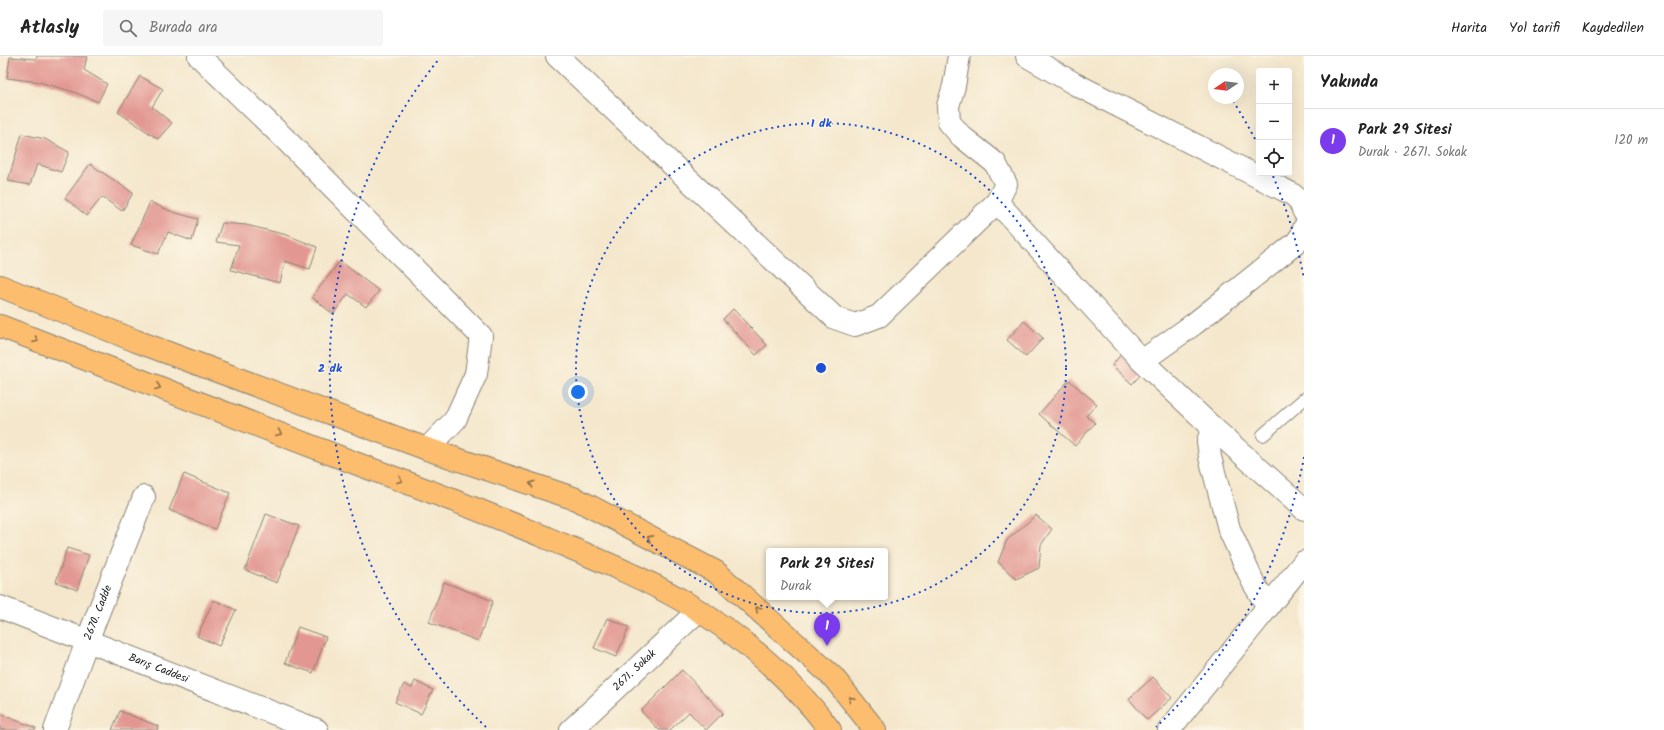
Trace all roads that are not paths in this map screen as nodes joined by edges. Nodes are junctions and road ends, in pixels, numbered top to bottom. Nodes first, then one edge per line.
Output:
1 (199, 56) edge
2 (556, 56) edge
3 (959, 56) edge
4 (1027, 56) edge
5 (997, 202) junction
6 (1304, 214) edge
7 (0, 286) edge
8 (0, 326) edge
9 (1142, 361) junction
10 (1304, 399) edge
11 (1212, 428) junction
12 (1263, 435) dead end
13 (427, 449) junction
14 (144, 497) dead end
15 (1304, 509) edge
16 (1304, 562) edge
17 (0, 607) edge
18 (1268, 607) junction
19 (698, 611) junction
20 (87, 641) junction
21 (304, 728) edge
22 (55, 730) edge
23 (571, 730) edge
24 (830, 730) edge
25 (875, 730) edge
26 (1168, 730) edge

1 - 13 street
2 - 5 street
3 - 5 street
4 - 6 street
5 - 9 street
6 - 9 street
7 - 13 main road
8 -> 19 main road
9 - 11 street
10 - 12 lane
11 - 15 street
11 - 18 street
25 -> 13 main road
14 - 20 street, 2670. Cadde
16 - 18 street
17 - 20 street, Barış Caddesi
18 - 26 street
19 - 23 street, 2671. Sokak
19 - 24 main road
20 - 21 street, Barış Caddesi
20 - 22 street, 2670. Cadde

